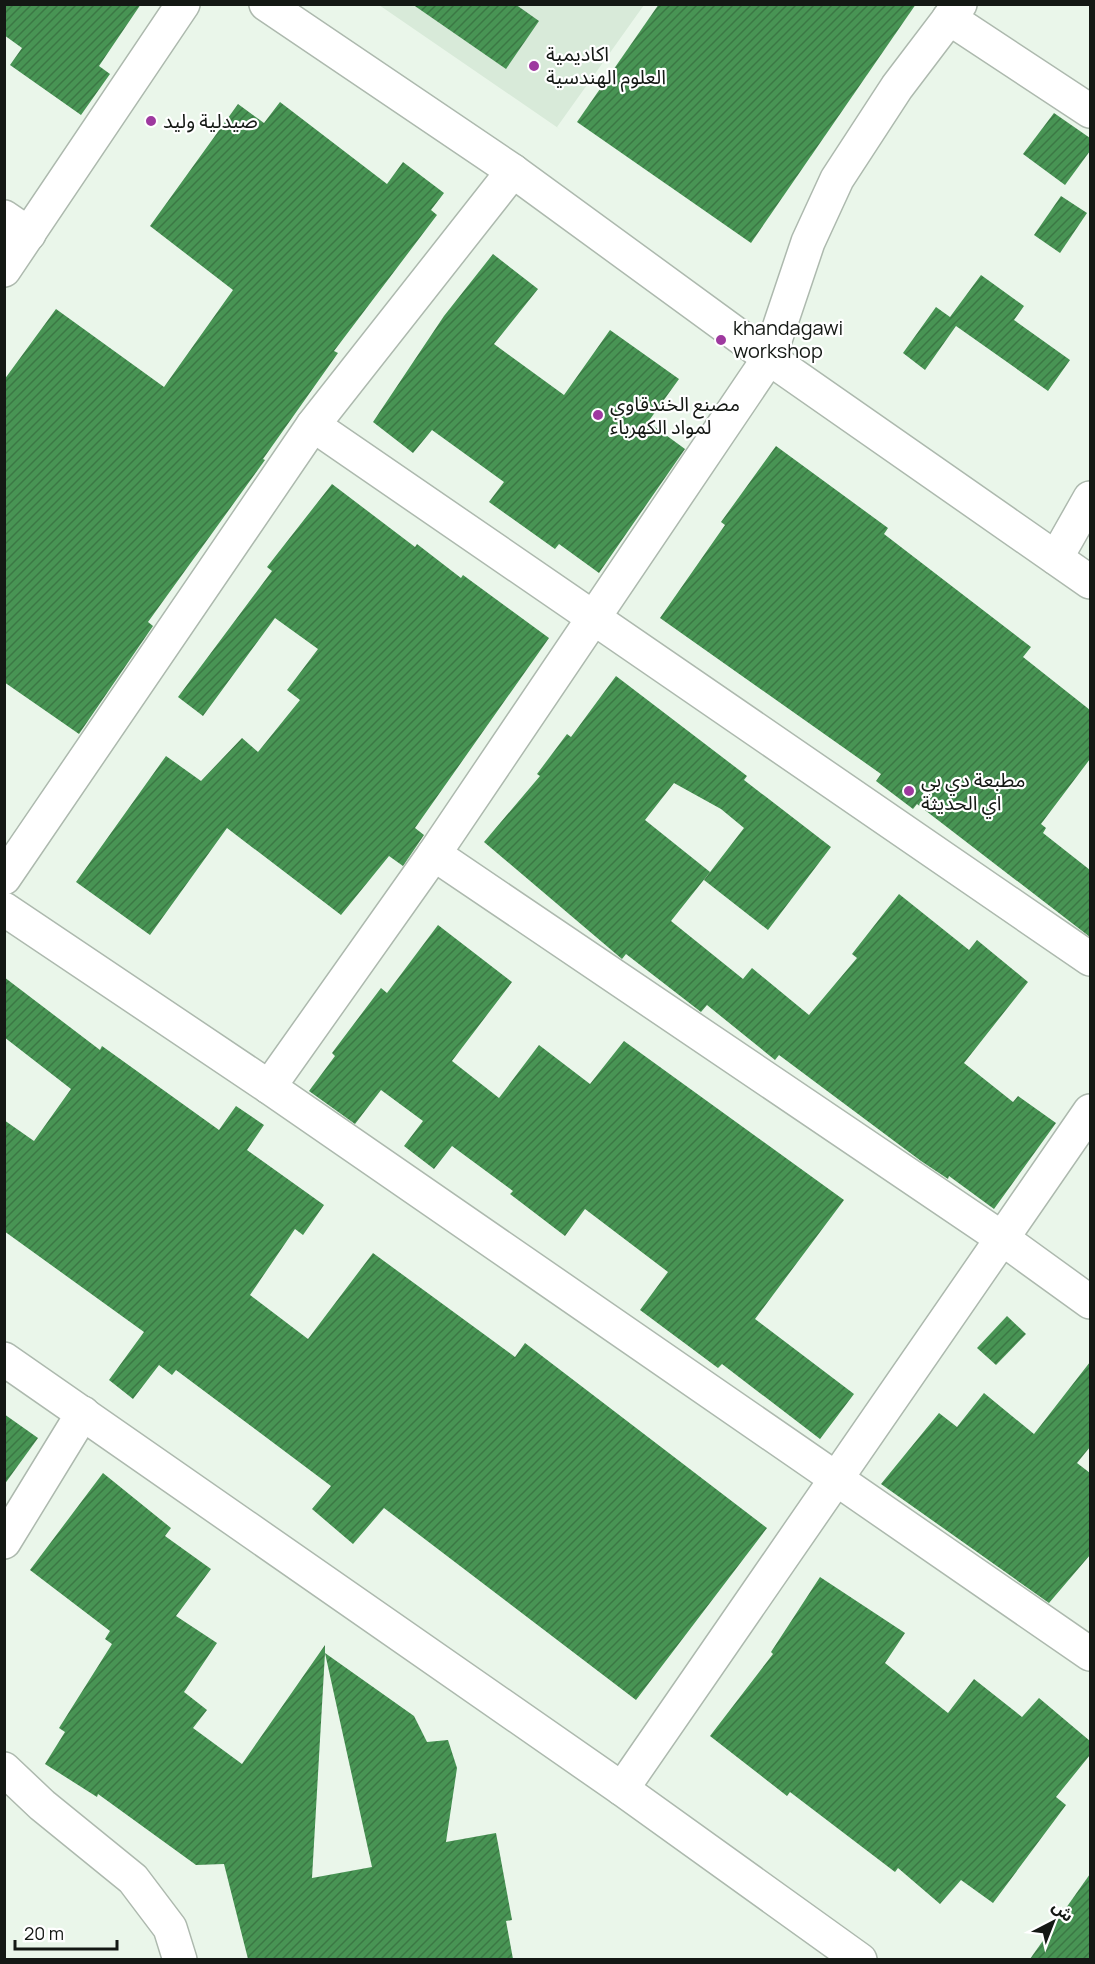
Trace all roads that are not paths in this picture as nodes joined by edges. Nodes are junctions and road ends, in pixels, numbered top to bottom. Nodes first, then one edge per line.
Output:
1 (183, 4) edge
2 (266, 4) edge
3 (955, 11) edge
4 (1090, 111) edge
5 (513, 171) junction
6 (17, 225) edge
7 (4, 270) edge
8 (769, 358) junction
9 (312, 425) junction
10 (1090, 498) edge
11 (1056, 558) junction
12 (1090, 582) edge
13 (592, 617) junction
14 (434, 854) junction
15 (4, 878) edge
16 (4, 909) edge
17 (1090, 959) edge
18 (269, 1087) junction
19 (1090, 1111) edge
20 (1003, 1239) junction
21 (1090, 1302) edge
22 (4, 1359) edge
23 (83, 1413) junction
24 (835, 1478) junction
25 (4, 1542) edge
26 (1090, 1654) edge
27 (4, 1769) edge
28 (622, 1789) junction
29 (180, 1959) edge
30 (860, 1959) edge

1 - 6 street
2 - 5 street
3 - 4 street
3 - 8 street
5 - 8 street
5 - 9 street
6 - 7 street
8 - 11 street
8 - 13 street
9 - 13 street
9 - 15 street
10 - 11 street
11 - 12 street
13 - 14 street
13 - 17 street
14 - 18 street
14 - 20 street
16 - 18 street
18 - 24 street
19 - 20 street
20 - 21 street
20 - 24 street
22 - 23 street
23 - 25 street
23 - 28 street
24 - 26 street
24 - 28 street
27 - 29 street
28 - 30 street

